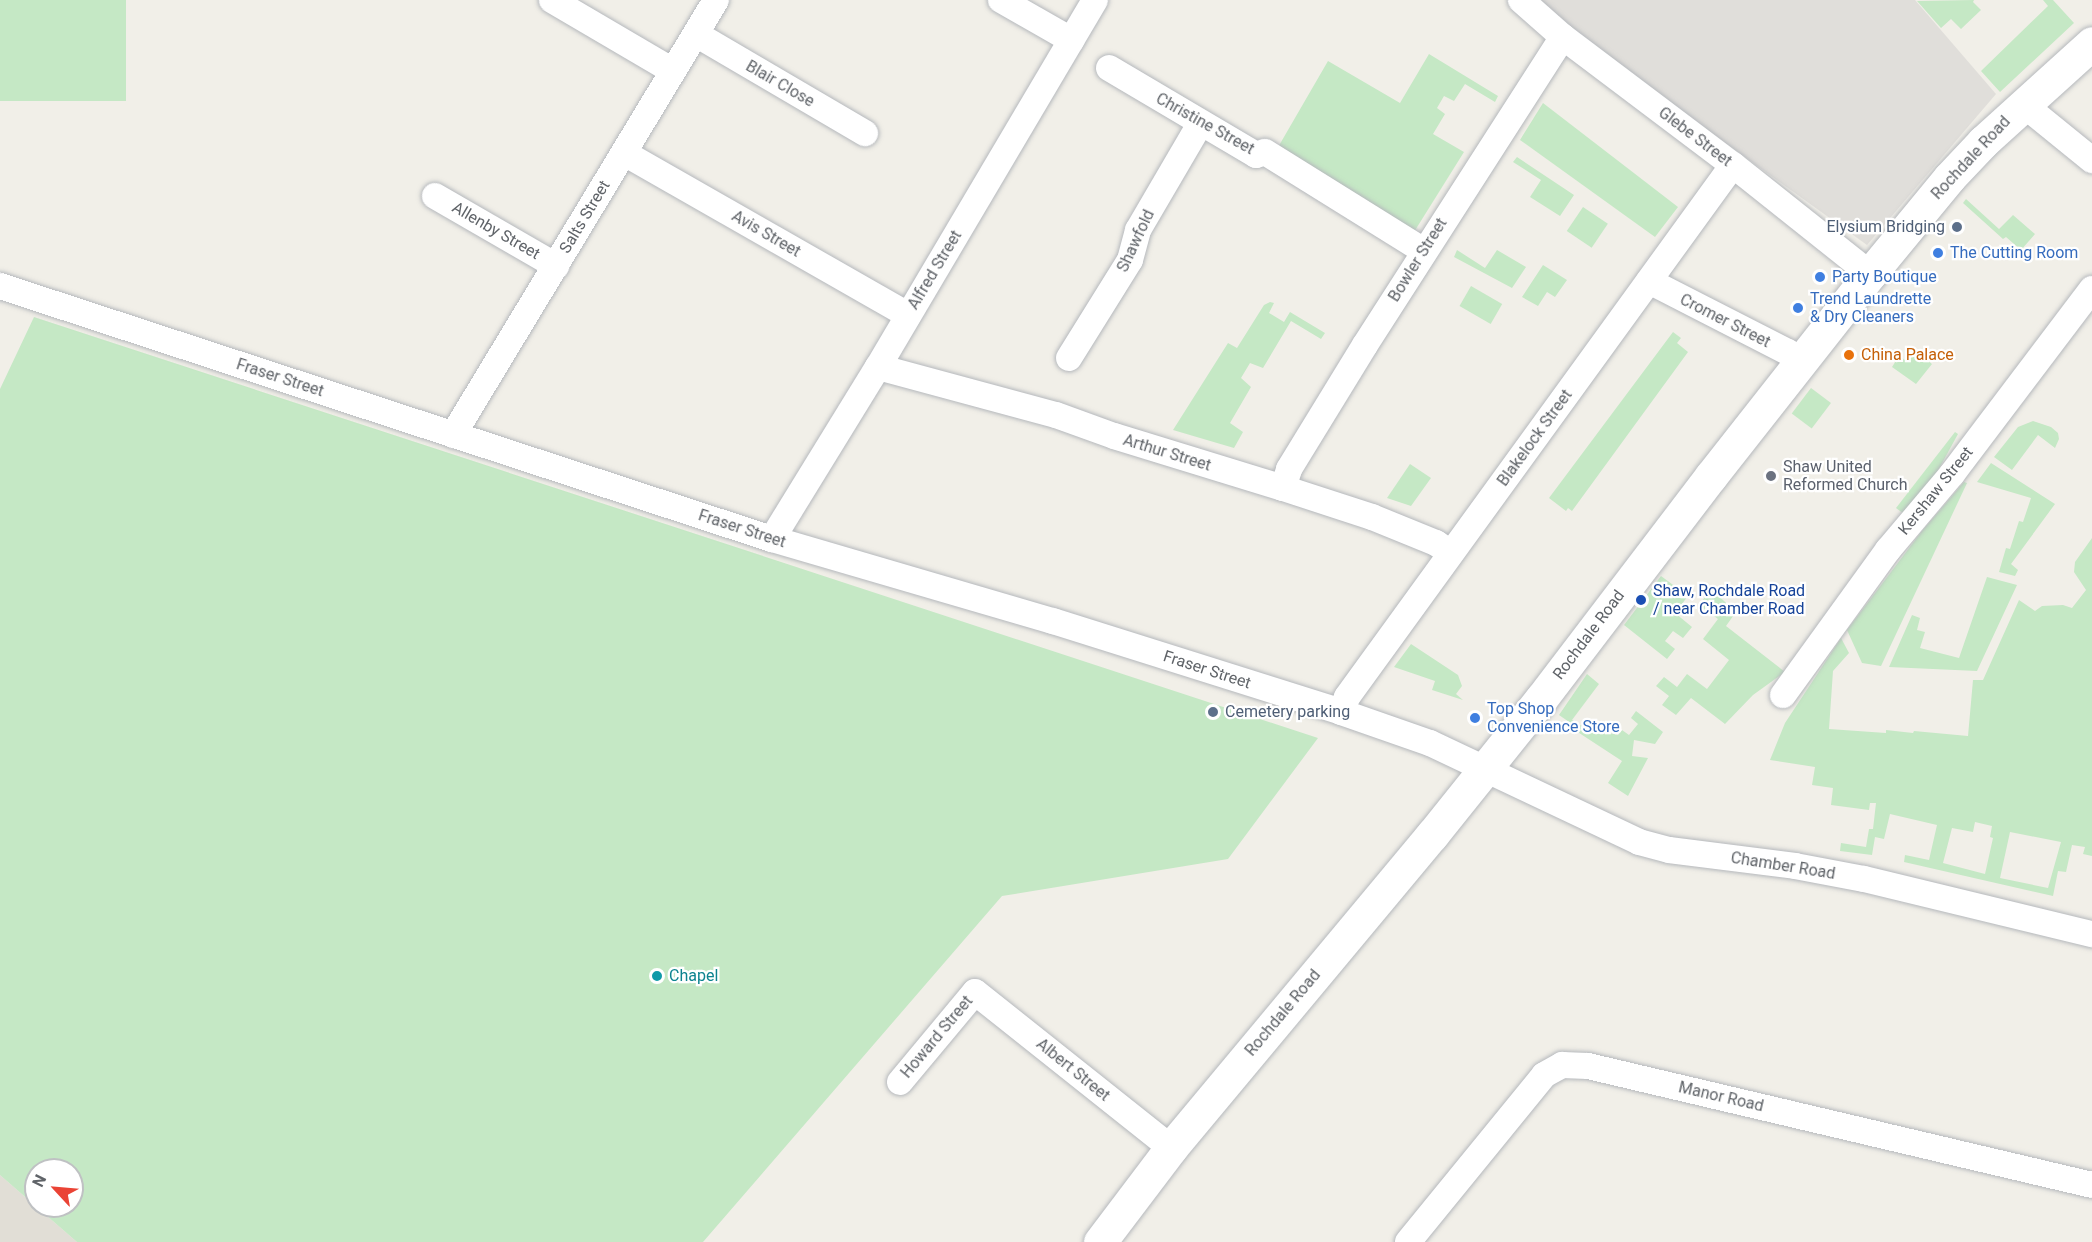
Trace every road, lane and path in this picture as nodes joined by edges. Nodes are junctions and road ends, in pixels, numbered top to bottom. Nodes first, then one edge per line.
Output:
1 (552, 0) edge
2 (716, 0) edge
3 (1001, 0) edge
4 (1095, 0) edge
5 (1521, 0) edge
6 (696, 34) junction
7 (1563, 38) junction
8 (1071, 40) junction
9 (2092, 43) edge
10 (1109, 68) dead end
11 (673, 71) junction
12 (2023, 104) junction
13 (1200, 124) junction
14 (865, 133) dead end
15 (624, 153) junction
16 (2092, 160) edge
17 (1733, 165) junction
18 (435, 196) dead end
19 (1424, 251) junction
20 (556, 266) junction
21 (1870, 274) junction
22 (1649, 281) junction
23 (0, 286) edge
24 (2092, 289) edge
25 (908, 315) junction
26 (1069, 358) dead end
27 (1800, 362) junction
28 (878, 367) junction
29 (453, 435) junction
30 (1283, 488) junction
31 (772, 539) junction
32 (1451, 553) junction
33 (1783, 695) dead end
34 (1341, 712) junction
35 (1484, 769) junction
36 (2092, 934) edge
37 (975, 992) joint
38 (900, 1082) dead end
39 (1171, 1148) junction
40 (2092, 1185) edge
41 (1421, 1238) edge
42 (1100, 1242) edge

1 - 11 street
2 - 6 street, Salts Street
3 - 8 street
4 - 8 street, Alfred Street
5 - 7 street, Glebe Street
6 - 11 street, Salts Street
6 - 14 street, Blair Close
7 - 17 street, Glebe Street
7 - 19 street, Bowler Street
8 - 25 street, Alfred Street
9 - 12 main road, Rochdale Road
10 - 13 street, Christine Street
11 - 15 street, Salts Street
12 - 16 street
12 - 21 main road, Rochdale Road
13 - 19 street, Christine Street
13 - 26 street, Shawfold
15 - 20 street, Salts Street
15 - 25 street, Avis Street
17 - 21 street, Glebe Street
17 - 22 street, Blakelock Street
18 - 20 street, Allenby Street
19 - 30 street, Bowler Street
20 - 29 street, Salts Street
21 - 27 main road, Rochdale Road
22 - 27 street, Cromer Street
22 - 32 street, Blakelock Street
23 - 29 street, Fraser Street
24 - 33 street, Kershaw Street
25 - 28 street, Alfred Street
27 - 35 main road, Rochdale Road
28 - 30 street, Arthur Street
28 - 31 street, Alfred Street
29 - 31 street, Fraser Street
30 - 32 street, Arthur Street
31 - 34 street, Fraser Street
32 - 34 street, Blakelock Street
34 - 35 street, Fraser Street
35 - 36 street, Chamber Road
35 - 39 main road, Rochdale Road
37 - 38 street, Howard Street
37 - 39 street, Albert Street
39 - 42 main road, Rochdale Road
40 - 41 street, Manor Road

